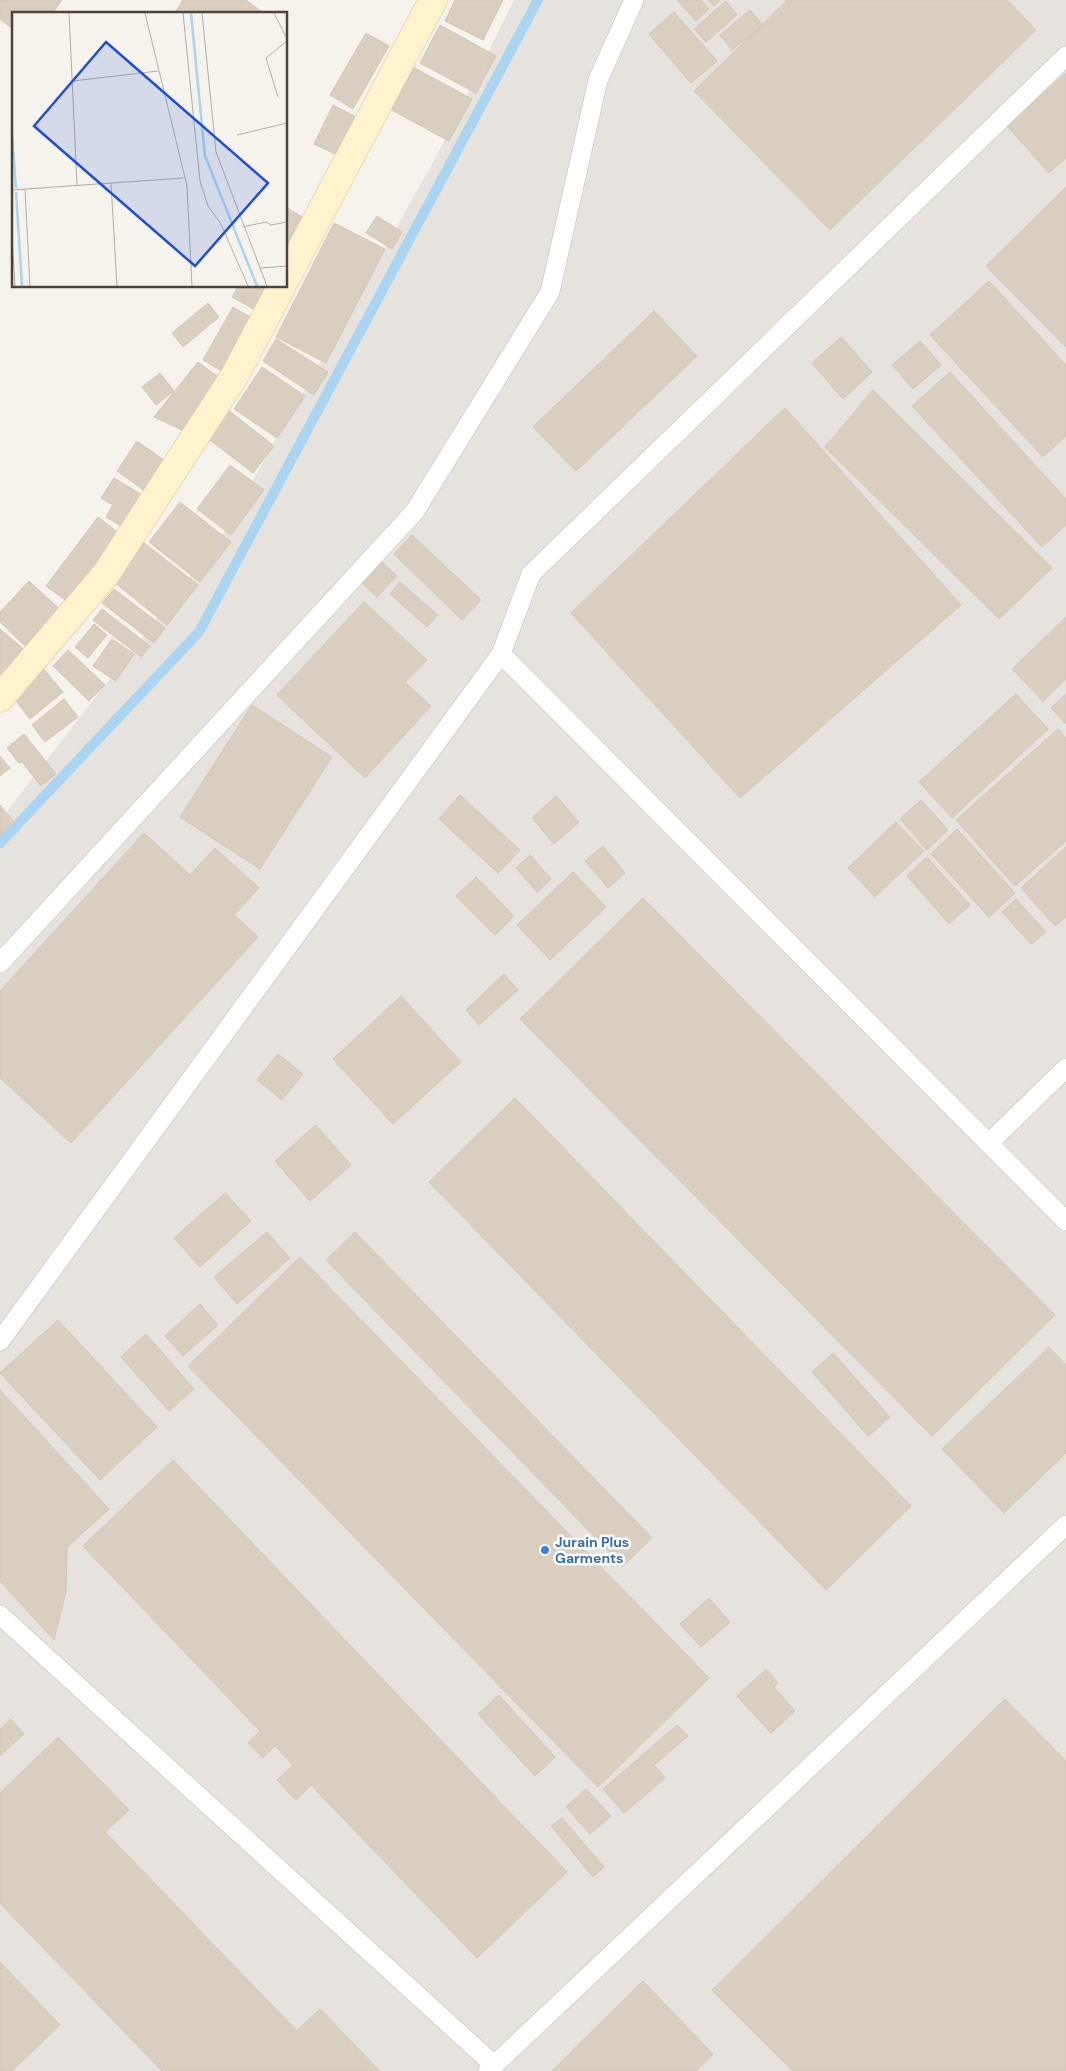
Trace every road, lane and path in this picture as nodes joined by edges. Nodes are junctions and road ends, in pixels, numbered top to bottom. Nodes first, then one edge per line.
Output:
1 (433, 0) edge
2 (634, 0) edge
3 (1066, 56) edge
4 (288, 274) edge
5 (281, 288) edge
6 (501, 654) junction
7 (0, 698) edge
8 (0, 963) edge
9 (1066, 1068) edge
10 (990, 1142) junction
11 (1066, 1221) edge
12 (0, 1341) edge
13 (1066, 1525) edge
14 (0, 1615) edge
15 (491, 2068) edge

1 - 4 street
2 - 8 lane
3 - 6 lane
5 - 7 street
6 - 10 lane
6 - 12 lane
9 - 10 lane
10 - 11 lane
13 - 15 lane
14 - 15 lane

